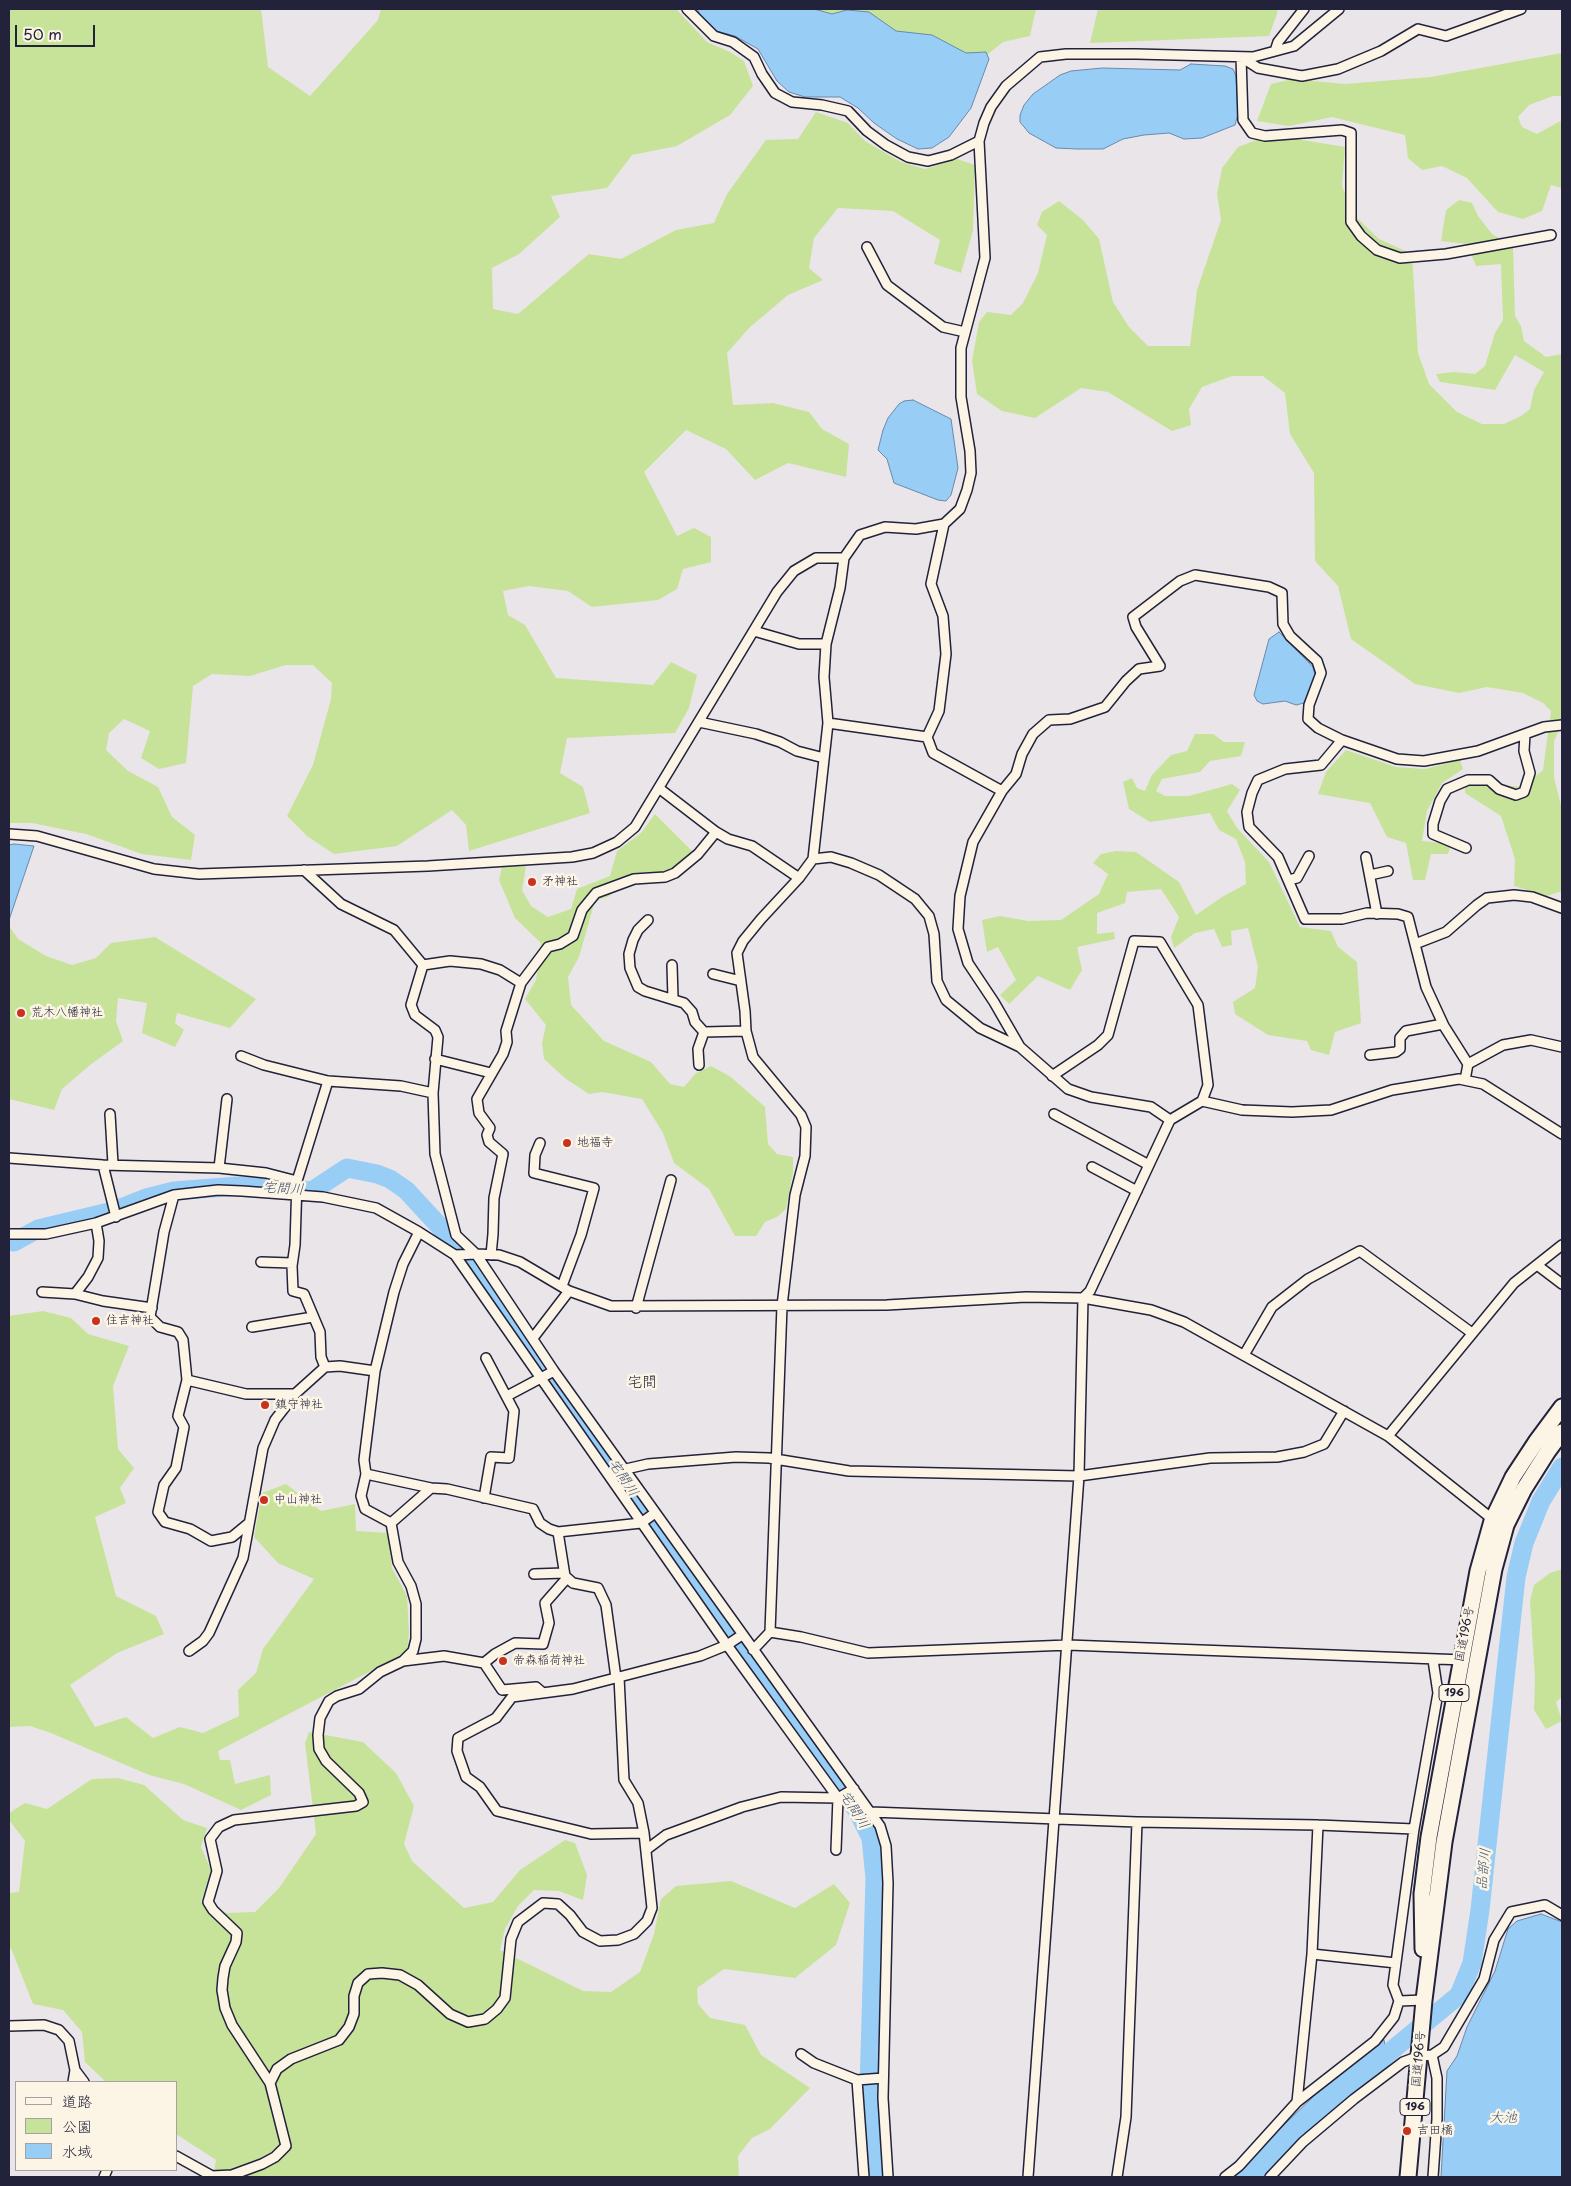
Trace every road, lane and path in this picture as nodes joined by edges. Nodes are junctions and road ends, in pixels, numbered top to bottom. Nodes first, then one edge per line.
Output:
1 (687, 9) edge
2 (1304, 9) edge
3 (1339, 9) edge
4 (1521, 9) edge
5 (1275, 51) junction
6 (1241, 57) junction
7 (979, 141) junction
8 (1551, 235) dead end
9 (867, 247) dead end
10 (965, 332) junction
11 (944, 524) junction
12 (844, 558) junction
13 (754, 631) junction
14 (826, 644) junction
15 (699, 722) junction
16 (828, 723) junction
17 (1562, 725) edge
18 (1525, 734) junction
19 (927, 737) junction
20 (1342, 740) junction
21 (824, 758) junction
22 (660, 789) junction
23 (1002, 791) junction
24 (716, 832) junction
25 (9, 834) edge
26 (1466, 848) dead end
27 (1309, 856) dead end
28 (1366, 857) dead end
29 (813, 859) junction
30 (304, 870) junction
31 (1388, 871) dead end
32 (1370, 875) junction
33 (799, 878) junction
34 (1288, 880) junction
35 (1562, 908) edge
36 (1377, 914) junction
37 (648, 920) dead end
38 (1415, 944) junction
39 (672, 965) dead end
40 (423, 966) junction
41 (713, 974) dead end
42 (742, 981) junction
43 (522, 983) junction
44 (673, 998) junction
45 (1443, 1024) junction
46 (746, 1031) junction
47 (704, 1032) junction
48 (1020, 1047) junction
49 (1562, 1047) edge
50 (1370, 1055) dead end
51 (241, 1056) dead end
52 (435, 1059) junction
53 (1468, 1064) junction
54 (699, 1065) dead end
55 (491, 1073) junction
56 (1052, 1076) junction
57 (328, 1080) junction
58 (1465, 1080) junction
59 (432, 1092) junction
60 (227, 1099) dead end
61 (1202, 1101) junction
62 (110, 1114) dead end
63 (1054, 1114) dead end
64 (1170, 1120) junction
65 (1562, 1134) edge
66 (540, 1143) dead end
67 (9, 1158) edge
68 (108, 1164) junction
69 (1149, 1165) junction
70 (1092, 1167) dead end
71 (219, 1168) junction
72 (671, 1180) dead end
73 (297, 1189) junction
74 (1137, 1191) junction
75 (174, 1195) junction
76 (116, 1216) junction
77 (96, 1223) junction
78 (419, 1232) junction
79 (9, 1234) edge
80 (1562, 1245) edge
81 (476, 1254) junction
82 (455, 1255) junction
83 (490, 1255) junction
84 (261, 1262) dead end
85 (292, 1262) junction
86 (1537, 1265) junction
87 (1562, 1284) edge
88 (566, 1289) junction
89 (42, 1292) dead end
90 (75, 1294) junction
91 (1083, 1298) junction
92 (782, 1306) junction
93 (152, 1308) junction
94 (636, 1308) junction
95 (313, 1317) junction
96 (252, 1327) dead end
97 (1472, 1333) junction
98 (533, 1338) junction
99 (1244, 1355) junction
100 (486, 1358) dead end
101 (325, 1368) junction
102 (375, 1371) junction
103 (547, 1376) junction
104 (187, 1380) junction
105 (295, 1394) junction
106 (508, 1396) junction
107 (1562, 1408) edge
108 (1344, 1411) junction
109 (1562, 1432) edge
110 (1388, 1436) junction
111 (776, 1460) junction
112 (626, 1469) junction
113 (366, 1474) junction
114 (1079, 1476) junction
115 (431, 1488) junction
116 (484, 1498) junction
117 (648, 1518) junction
118 (249, 1523) junction
119 (1499, 1523) junction
120 (391, 1524) junction
121 (558, 1532) junction
122 (534, 1574) dead end
123 (566, 1576) junction
124 (770, 1632) junction
125 (739, 1637) junction
126 (728, 1645) junction
127 (1068, 1645) junction
128 (753, 1650) junction
129 (189, 1651) dead end
130 (1460, 1659) junction
131 (1432, 1660) junction
132 (1476, 1660) junction
133 (403, 1661) junction
134 (484, 1663) junction
135 (617, 1678) junction
136 (543, 1693) junction
137 (852, 1790) junction
138 (839, 1797) junction
139 (871, 1812) junction
140 (1053, 1818) junction
141 (1137, 1822) junction
142 (1318, 1825) junction
143 (1414, 1829) junction
144 (644, 1833) junction
145 (646, 1850) junction
146 (836, 1850) dead end
147 (1562, 1915) edge
148 (1312, 1954) junction
149 (1396, 1963) junction
150 (1398, 2001) junction
151 (1423, 2004) junction
152 (9, 2026) edge
153 (801, 2054) dead end
154 (1426, 2056) junction
155 (75, 2070) junction
156 (883, 2078) junction
157 (857, 2080) junction
158 (73, 2081) edge
159 (83, 2081) edge
160 (270, 2083) junction
161 (1297, 2102) junction
162 (178, 2157) edge
163 (864, 2177) edge
164 (888, 2177) edge
165 (1028, 2177) edge
166 (1117, 2177) edge
167 (1225, 2177) edge
168 (1270, 2177) edge
169 (1408, 2177) edge
170 (1433, 2177) edge

1 - 7 street
2 - 5 street
3 - 5 street
4 - 6 street
5 - 6 street
6 - 7 street
6 - 8 street
7 - 10 street
9 - 10 street
10 - 11 street
11 - 12 street
11 - 19 street
12 - 13 street
12 - 14 street
13 - 14 street
13 - 15 street
14 - 16 street
15 - 21 street
15 - 22 street
16 - 19 street
16 - 21 street
17 - 18 street
18 - 20 street
18 - 26 street
19 - 23 street
20 - 23 street
20 - 34 street
21 - 29 street
22 - 24 street
22 - 30 street
23 - 48 street
24 - 33 street
24 - 43 street
25 - 30 street
27 - 34 street
28 - 32 street
29 - 33 street
29 - 48 street
30 - 40 street
31 - 32 street
32 - 36 street
33 - 42 street
34 - 36 street
35 - 38 street
36 - 38 street
37 - 44 street
38 - 45 street
39 - 44 street
40 - 43 street
40 - 52 street
41 - 42 street
42 - 46 street
43 - 55 street
44 - 47 street
45 - 50 street
45 - 53 street
46 - 47 street
46 - 92 street
47 - 54 street
48 - 56 street
49 - 53 street
51 - 57 street
52 - 55 street
52 - 59 street
53 - 58 street
55 - 83 street
56 - 61 street
56 - 64 street
57 - 59 street
57 - 73 street
58 - 61 street
58 - 65 street
59 - 81 street
60 - 71 street
61 - 64 street
62 - 68 street
63 - 69 street
64 - 69 street
66 - 88 street
67 - 68 street
68 - 71 street
68 - 76 street
69 - 74 street
70 - 74 street
71 - 73 street
72 - 94 street
73 - 75 street
73 - 78 street
73 - 85 street
74 - 91 street
75 - 76 street
75 - 93 street
76 - 77 street
77 - 79 street
77 - 90 street
78 - 82 street
78 - 102 street
80 - 86 street
81 - 82 street
81 - 83 street
81 - 98 street
82 - 103 street
83 - 88 street
84 - 85 street
85 - 95 street
86 - 87 street
86 - 97 street
88 - 94 street
88 - 98 street
89 - 90 street
90 - 93 street
91 - 92 street
91 - 99 street
91 - 114 street
92 - 94 street
92 - 111 street
93 - 104 street
95 - 96 street
95 - 101 street
97 - 99 street
97 - 110 street
98 - 103 street
99 - 108 street
100 - 106 street
101 - 102 street
101 - 105 street
102 - 113 street
103 - 106 street
103 - 112 street
103 - 117 street
104 - 105 street
104 - 118 street
105 - 118 street
106 - 116 street
107 - 119 highway, 国道196号 / 196
108 - 110 street
108 - 114 street
109 - 119 highway, 国道196号 / 196
110 - 119 street
111 - 112 street
111 - 114 street
111 - 124 street
112 - 117 street
113 - 115 street
113 - 120 street
114 - 127 street
115 - 116 street
115 - 120 street
116 - 121 street
117 - 121 street
117 - 125 street
117 - 126 street
118 - 129 street
119 - 130 highway, 国道196号 / 196
119 - 132 highway, 国道196号 / 196
120 - 133 street
121 - 123 street
122 - 123 street
123 - 134 street
123 - 135 street
124 - 127 street
124 - 128 street
125 - 126 street
125 - 128 street
126 - 135 street
126 - 138 street
127 - 131 street
127 - 140 street
128 - 137 street
130 - 131 street
130 - 132 street
130 - 151 highway, 国道196号 / 196
131 - 143 street
132 - 151 highway, 国道196号 / 196
133 - 134 street
133 - 160 street
134 - 136 street
135 - 136 street
135 - 144 street
136 - 144 street
137 - 138 street
137 - 139 street
138 - 145 street
138 - 146 street
139 - 140 street
139 - 156 street
140 - 141 street
140 - 165 street
141 - 142 street
141 - 166 street
142 - 143 street
142 - 148 street
143 - 149 street
144 - 145 street
145 - 160 street
147 - 154 street
148 - 149 street
148 - 161 street
149 - 150 street
150 - 151 street
150 - 161 street
151 - 154 highway, 国道196号 / 196
152 - 155 street
153 - 157 street
154 - 168 street
154 - 169 highway, 国道196号 / 196
154 - 170 street
155 - 158 street
155 - 159 street
156 - 157 street
156 - 164 street
157 - 163 street
160 - 162 street
161 - 167 street

